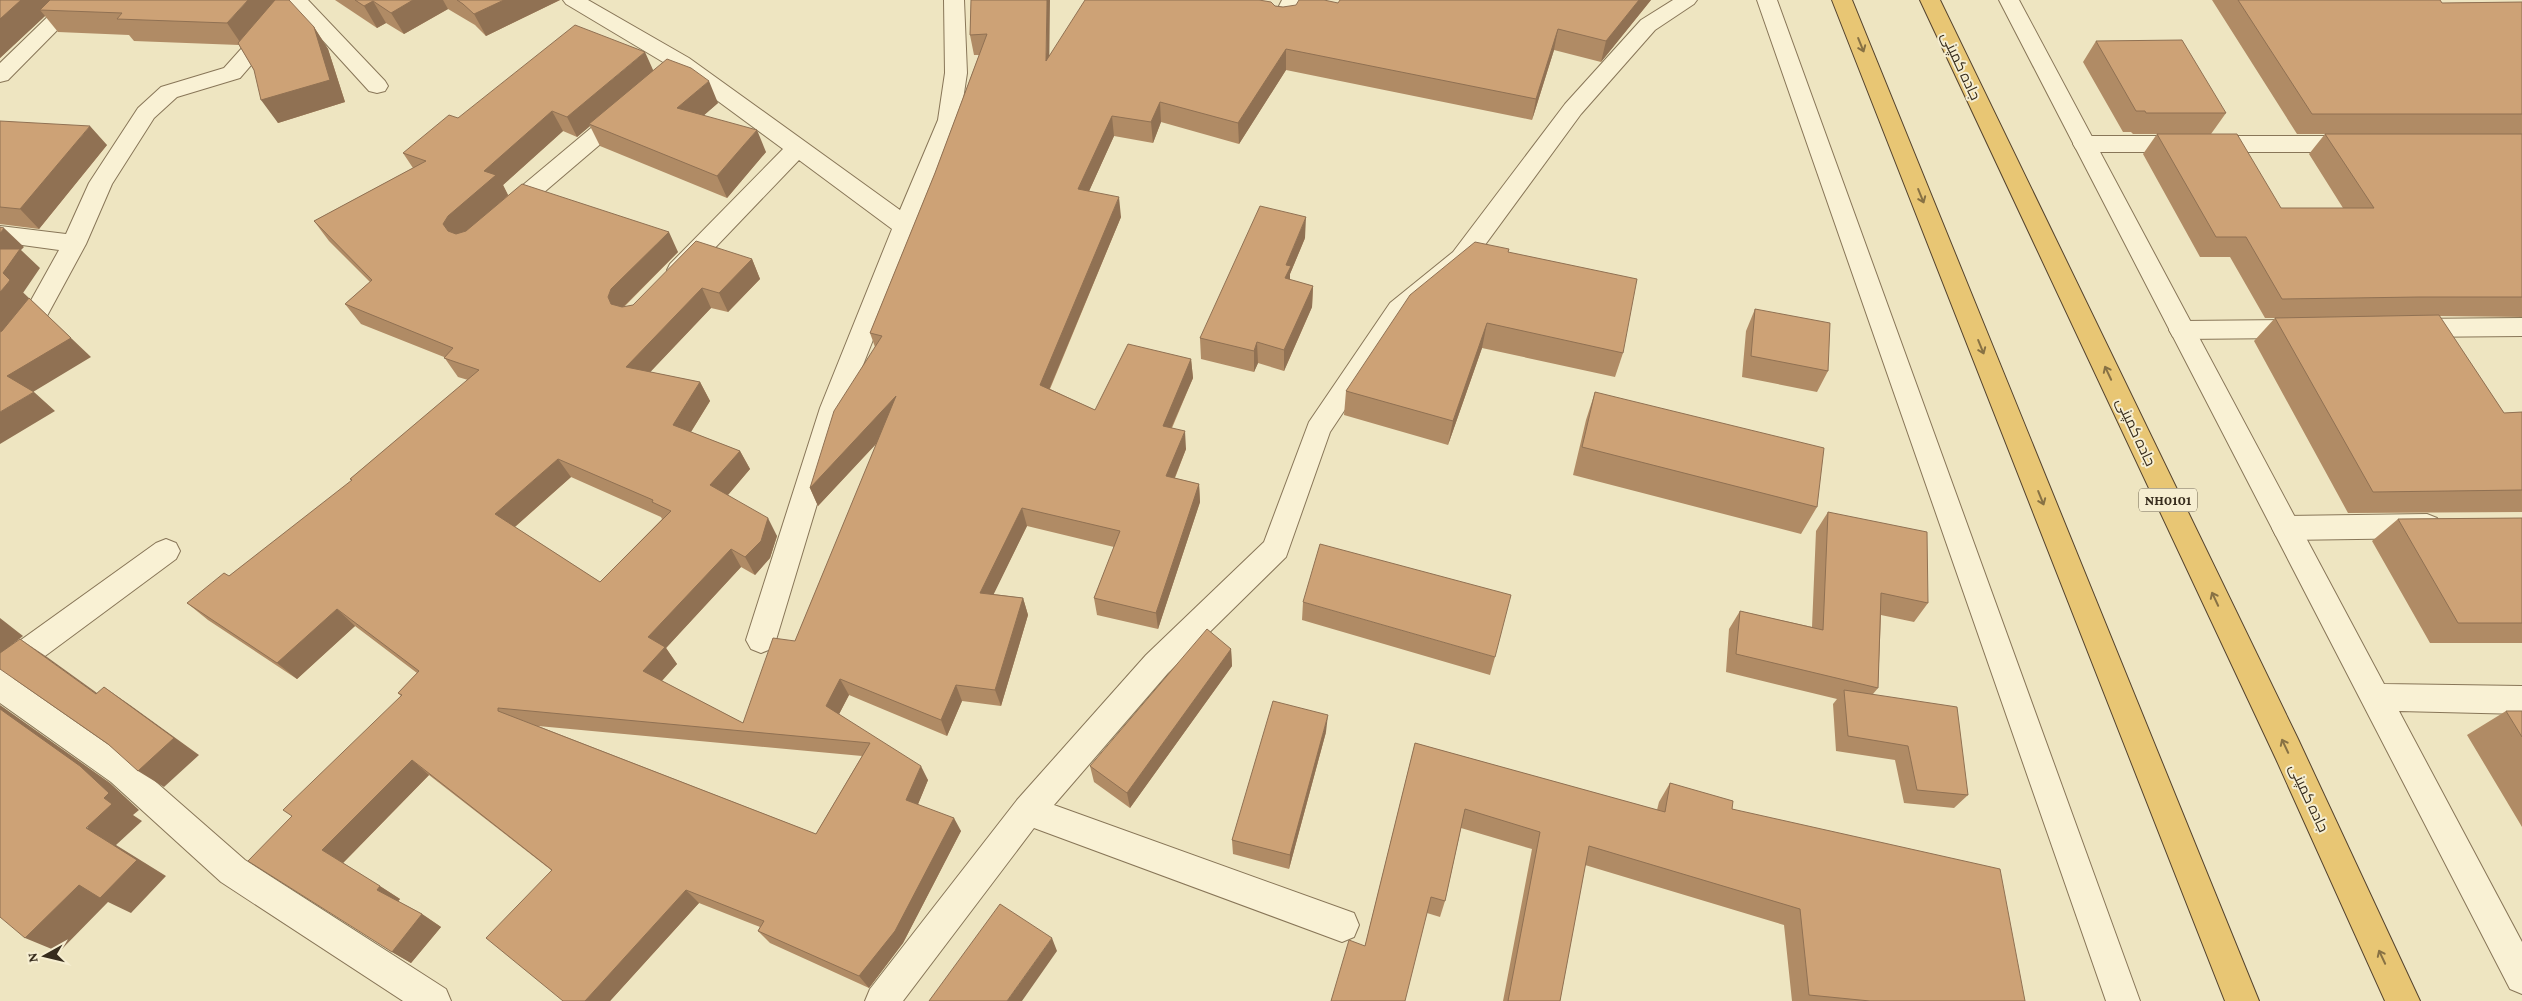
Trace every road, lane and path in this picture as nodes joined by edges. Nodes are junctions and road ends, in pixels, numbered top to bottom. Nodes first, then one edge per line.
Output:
1 (77, 0) edge
2 (297, 0) edge
3 (572, 0) edge
4 (954, 0) edge
5 (1292, 0) edge
6 (1687, 0) edge
7 (1767, 0) edge
8 (1842, 0) edge
9 (1930, 0) edge
10 (2009, 0) edge
11 (1282, 20) edge
12 (0, 75) edge
13 (377, 86) dead end
14 (636, 102) edge
15 (2084, 144) junction
16 (2373, 144) edge
17 (798, 147) junction
18 (493, 224) edge
19 (904, 226) junction
20 (0, 234) edge
21 (74, 244) junction
22 (661, 288) edge
23 (2522, 327) edge
24 (2328, 328) edge
25 (2386, 328) edge
26 (2182, 330) junction
27 (0, 350) edge
28 (2454, 526) edge
29 (2286, 528) junction
30 (166, 551) dead end
31 (761, 640) dead end
32 (0, 672) edge
33 (0, 686) edge
34 (2375, 697) junction
35 (2522, 700) edge
36 (1028, 811) junction
37 (1342, 925) dead end
38 (2522, 976) edge
39 (434, 1001) edge
40 (882, 1001) edge
41 (2123, 1001) edge
42 (2242, 1001) edge
43 (2403, 1001) edge

1 - 12 street
2 - 13 street
2 - 21 street
3 - 17 street
4 - 19 street
5 - 11 street
6 - 36 street
7 - 41 street
8 -> 42 highway
43 -> 9 highway, جاده کمپنی / NH0101
10 - 15 street
14 - 18 street
15 - 16 street
15 - 26 street
17 - 19 street
17 - 22 street
19 - 31 street
20 - 21 street
21 - 27 street
23 - 25 street
24 - 26 street
26 - 29 street
28 - 29 street
29 - 34 street
30 - 32 street
33 - 39 street
34 - 35 street
34 - 38 street
36 - 37 street
36 - 40 street

